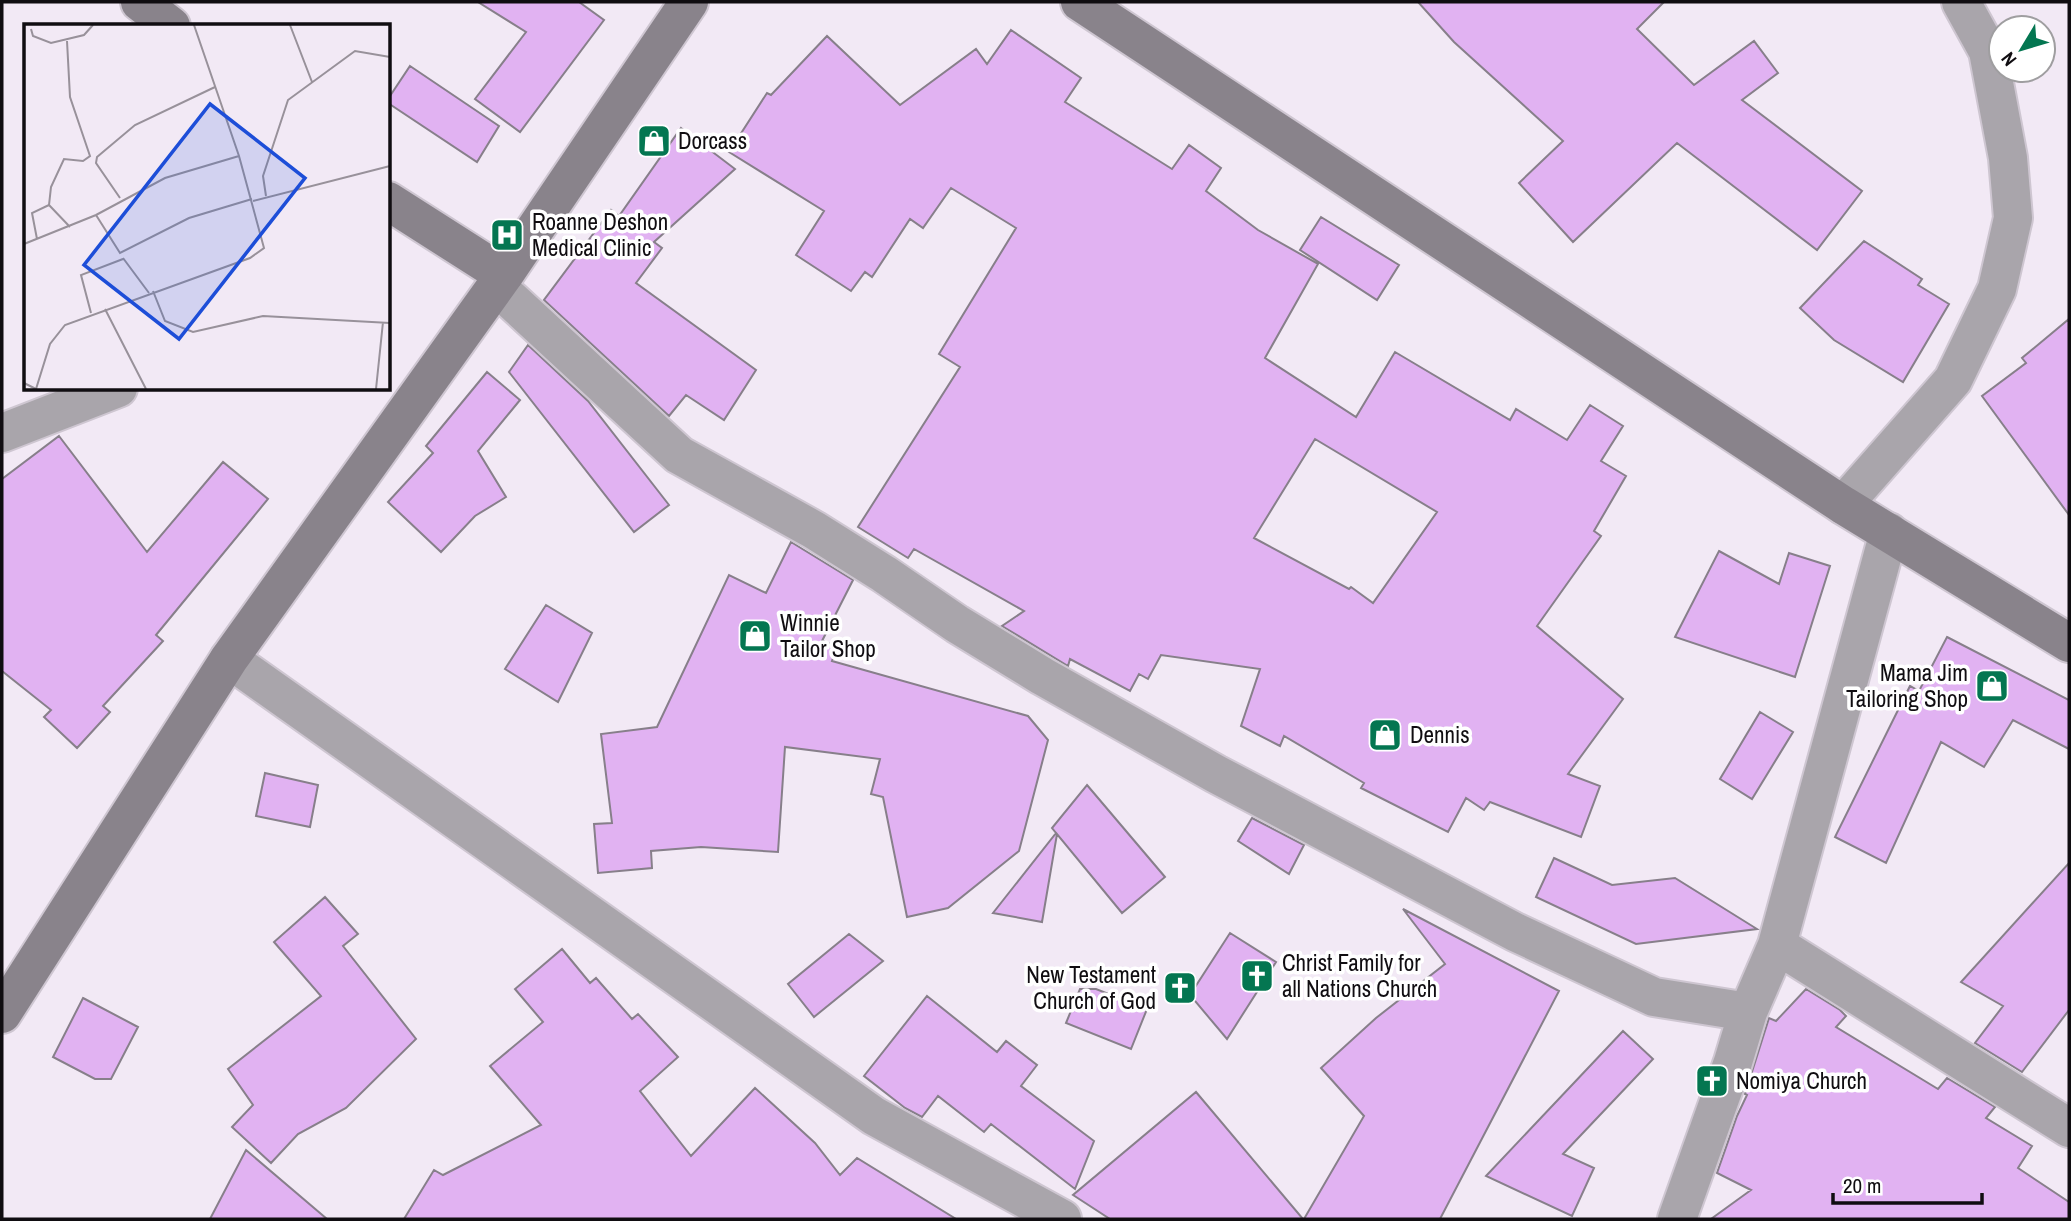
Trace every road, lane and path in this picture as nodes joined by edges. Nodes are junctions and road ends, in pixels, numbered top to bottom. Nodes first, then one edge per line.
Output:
1 (140, 2) edge
2 (689, 2) edge
3 (1080, 2) edge
4 (1961, 2) edge
5 (168, 24) edge
6 (390, 202) edge
7 (500, 281) junction
8 (113, 390) edge
9 (2, 433) edge
10 (1843, 505) junction
11 (1889, 532) junction
12 (2069, 643) edge
13 (229, 659) junction
14 (1777, 945) junction
15 (1748, 1012) junction
16 (2, 1014) edge
17 (2069, 1128) edge
18 (1062, 1219) edge
19 (1677, 1219) edge

1 - 5 street
2 - 7 street
3 - 10 street
4 - 10 street
6 - 7 street
7 - 13 street
7 - 15 street
8 - 9 street
10 - 11 street
11 - 12 street
11 - 14 street
13 - 16 street
13 - 18 street
14 - 15 street
14 - 17 street
15 - 19 street

